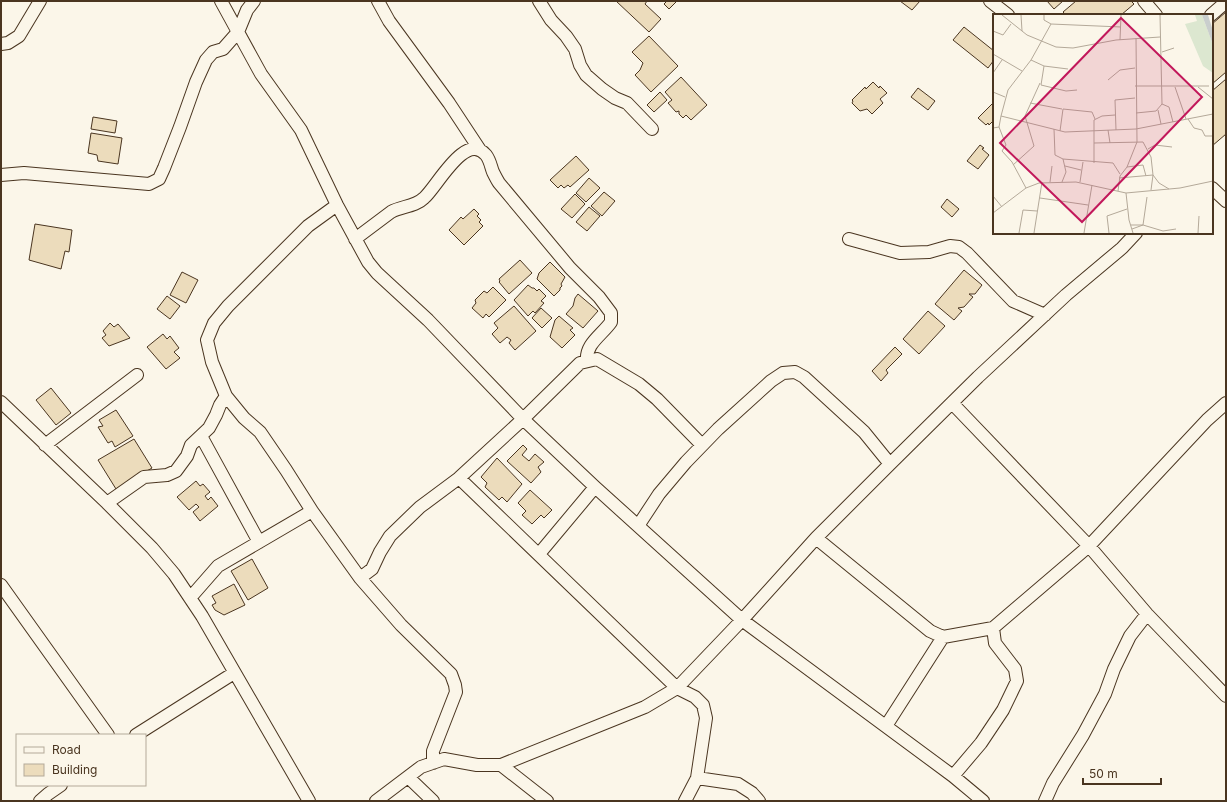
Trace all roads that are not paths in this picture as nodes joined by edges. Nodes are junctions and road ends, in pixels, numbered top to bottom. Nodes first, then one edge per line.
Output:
1 (40, 1) edge
2 (221, 1) edge
3 (254, 1) edge
4 (378, 1) edge
5 (539, 1) edge
6 (990, 1) edge
7 (1144, 1) edge
8 (1226, 2) edge
9 (1007, 14) edge
10 (1155, 14) edge
11 (1212, 14) edge
12 (238, 32) junction
13 (1, 44) edge
14 (652, 129) dead end
15 (480, 150) junction
16 (1, 175) edge
17 (1213, 189) edge
18 (1226, 201) edge
19 (337, 205) junction
20 (1135, 234) edge
21 (355, 239) junction
22 (848, 239) dead end
23 (1045, 315) junction
24 (587, 361) junction
25 (137, 375) dead end
26 (226, 396) junction
27 (952, 403) junction
28 (1226, 403) edge
29 (2, 405) edge
30 (523, 419) junction
31 (201, 436) junction
32 (45, 445) junction
33 (702, 445) junction
34 (890, 464) junction
35 (459, 478) junction
36 (595, 487) junction
37 (107, 503) junction
38 (312, 511) junction
39 (638, 526) junction
40 (816, 538) junction
41 (259, 542) junction
42 (1089, 546) junction
43 (539, 554) junction
44 (360, 578) junction
45 (1, 585) edge
46 (190, 598) junction
47 (1147, 614) junction
48 (742, 620) junction
49 (993, 628) junction
50 (943, 637) junction
51 (234, 673) junction
52 (677, 688) junction
53 (1226, 696) edge
54 (886, 726) junction
55 (107, 734) edge
56 (138, 734) edge
57 (433, 763) junction
58 (502, 765) junction
59 (953, 776) junction
60 (408, 777) junction
61 (697, 778) junction
62 (60, 786) edge
63 (40, 801) edge
64 (309, 801) edge
65 (376, 801) edge
66 (432, 801) edge
67 (547, 801) edge
68 (685, 801) edge
69 (759, 801) edge
70 (983, 801) edge
71 (1044, 801) edge

1 - 13 street
2 - 12 street
3 - 12 street
4 - 15 street
5 - 14 street
6 - 9 street
7 - 10 street
8 - 11 street
12 - 16 street
12 - 19 street
15 - 21 street
15 - 24 street
17 - 18 street
19 - 21 street
19 - 26 street
20 - 23 street
21 - 30 street
22 - 23 street
23 - 27 street
24 - 30 street
24 - 33 street
25 - 32 street
26 - 31 street
26 - 38 street
27 - 34 street
27 - 42 street
28 - 42 street
29 - 32 street
30 - 35 street
30 - 36 street
31 - 37 street
31 - 41 street
32 - 37 street
33 - 34 street
33 - 39 street
34 - 40 street
35 - 43 street
35 - 44 street
36 - 39 street
36 - 43 street
37 - 46 street
38 - 41 street
38 - 44 street
39 - 48 street
40 - 48 street
40 - 50 street
41 - 46 street
42 - 47 street
42 - 49 street
43 - 52 street
44 - 57 street
45 - 55 street
46 - 51 street
47 - 53 street
47 - 71 street
48 - 52 street
48 - 54 street
49 - 50 street
49 - 59 street
50 - 54 street
51 - 56 street
51 - 64 street
52 - 58 street
52 - 61 street
54 - 59 street
57 - 58 street
57 - 60 street
58 - 67 street
59 - 70 street
60 - 65 street
60 - 66 street
61 - 68 street
61 - 69 street
62 - 63 street

